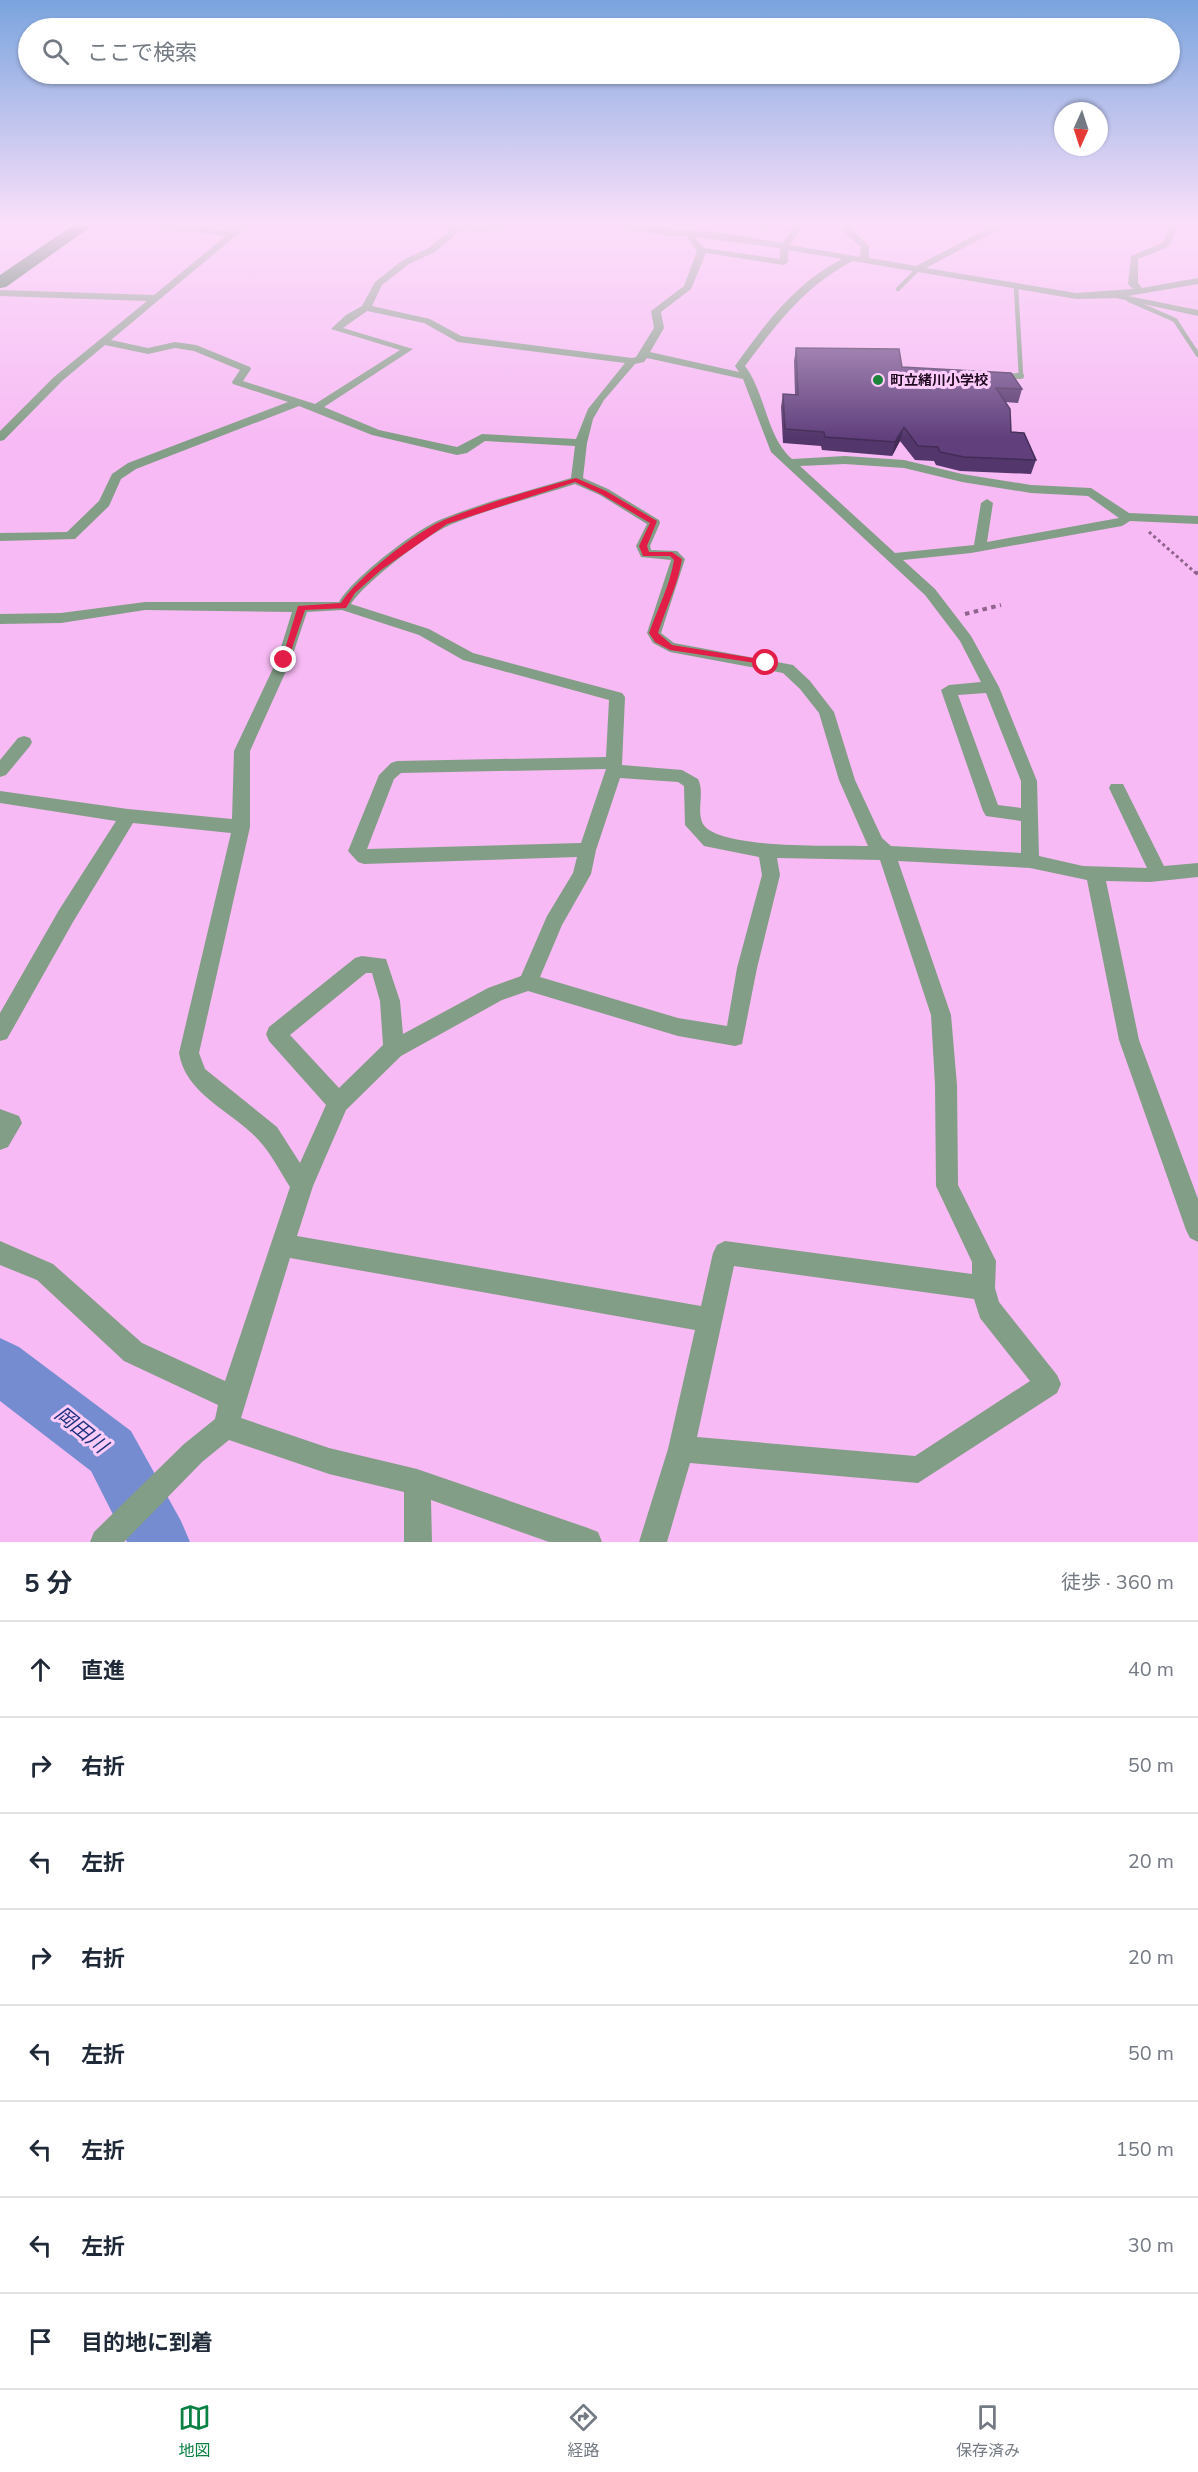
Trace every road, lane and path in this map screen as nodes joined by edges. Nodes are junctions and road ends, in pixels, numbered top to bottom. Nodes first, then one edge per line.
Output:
1 (30, 294) edge
2 (162, 294) edge
3 (373, 294) edge
4 (679, 294) edge
5 (796, 294) edge
6 (1016, 294) edge
7 (1064, 294) edge
8 (1121, 294) edge
9 (1116, 295) junction
10 (157, 298) junction
11 (1128, 300) junction
12 (366, 308) junction
13 (1198, 313) edge
14 (106, 342) junction
15 (644, 354) junction
16 (1198, 354) edge
17 (632, 362) junction
18 (992, 375) edge
19 (748, 377) junction
20 (296, 403) junction
21 (316, 408) junction
22 (0, 438) edge
23 (581, 443) junction
24 (791, 463) junction
25 (576, 480) junction
26 (987, 503) dead end
27 (1125, 519) joint
28 (1198, 520) edge
29 (0, 537) edge
30 (980, 547) junction
31 (892, 557) junction
32 (1198, 574) edge
33 (1001, 605) dead end
34 (343, 606) junction
35 (301, 608) junction
36 (950, 618) junction
37 (0, 619) edge
38 (992, 687) junction
39 (24, 742) dead end
40 (614, 767) junction
41 (0, 771) edge
42 (1117, 788) dead end
43 (0, 797) edge
44 (1029, 815) junction
45 (128, 816) junction
46 (241, 827) junction
47 (587, 850) junction
48 (767, 851) junction
49 (887, 853) junction
50 (1030, 861) junction
51 (1198, 870) edge
52 (1095, 873) junction
53 (1159, 874) junction
54 (528, 982) junction
55 (0, 1032) edge
56 (394, 1049) junction
57 (338, 1103) junction
58 (0, 1120) edge
59 (0, 1139) edge
60 (303, 1185) junction
61 (1198, 1230) edge
62 (283, 1245) junction
63 (0, 1253) edge
64 (983, 1288) junction
65 (710, 1320) junction
66 (232, 1398) junction
67 (226, 1426) junction
68 (681, 1449) junction
69 (417, 1482) junction
70 (106, 1540) edge
71 (418, 1542) edge
72 (588, 1542) edge
73 (653, 1542) edge

1 - 10 street
2 - 10 street
3 - 12 street
4 - 15 street
5 - 19 street
6 - 18 lane
7 - 9 street
8 - 9 street
9 - 11 street
10 - 14 street
11 - 13 street
11 - 16 lane
12 - 17 street
12 - 21 street
14 - 20 street
14 - 22 street
15 - 17 street
15 - 19 street
17 - 23 street
19 - 24 street
20 - 21 street
20 - 29 street
21 - 23 street
23 - 25 street
24 - 28 street
24 - 31 street
25 - 34 street
25 - 49 street
26 - 30 street
27 - 30 street
27 - 32 path
30 - 31 street
31 - 36 street
33 - 36 path
34 - 35 street
34 - 40 street
35 - 37 street
35 - 46 street
36 - 38 street
38 - 44 street
38 - 44 street
39 - 41 street
40 - 47 street
40 - 47 street
40 - 48 street
42 - 53 street
43 - 45 street
44 - 50 street
45 - 46 street
45 - 55 street
46 - 60 street
47 - 54 street
48 - 49 street
48 - 54 street
49 - 50 street
49 - 64 street
50 - 52 street
51 - 53 street
52 - 53 street
52 - 61 street
54 - 56 street
56 - 57 street
56 - 57 street
57 - 60 street
58 - 59 street
60 - 62 street
62 - 65 street
62 - 66 street
63 - 66 street
64 - 65 street
64 - 68 street
65 - 68 street
66 - 67 street
67 - 69 street
67 - 70 street
68 - 73 street
69 - 71 street
69 - 72 street

